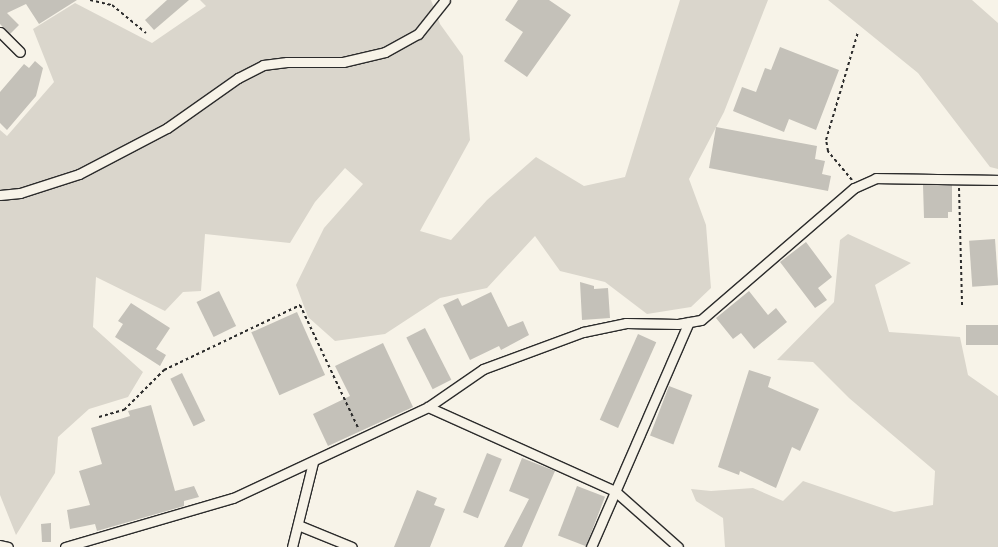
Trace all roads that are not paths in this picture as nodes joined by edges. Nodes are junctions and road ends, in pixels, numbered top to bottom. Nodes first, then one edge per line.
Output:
1 (445, 0) edge
2 (0, 32) edge
3 (20, 52) dead end
4 (998, 180) edge
5 (0, 195) edge
6 (689, 322) junction
7 (428, 408) junction
8 (313, 462) junction
9 (614, 491) junction
10 (298, 525) junction
11 (0, 545) edge
12 (8, 547) edge
13 (65, 547) edge
14 (292, 547) edge
15 (352, 547) edge
16 (591, 547) edge
17 (678, 547) edge

1 - 5 street
2 - 3 street
4 - 6 street
6 - 7 street
6 - 9 street
7 - 8 street
7 - 9 street
8 - 10 street
8 - 13 street
9 - 16 street
9 - 17 street
10 - 14 street
10 - 15 street
11 - 12 street

